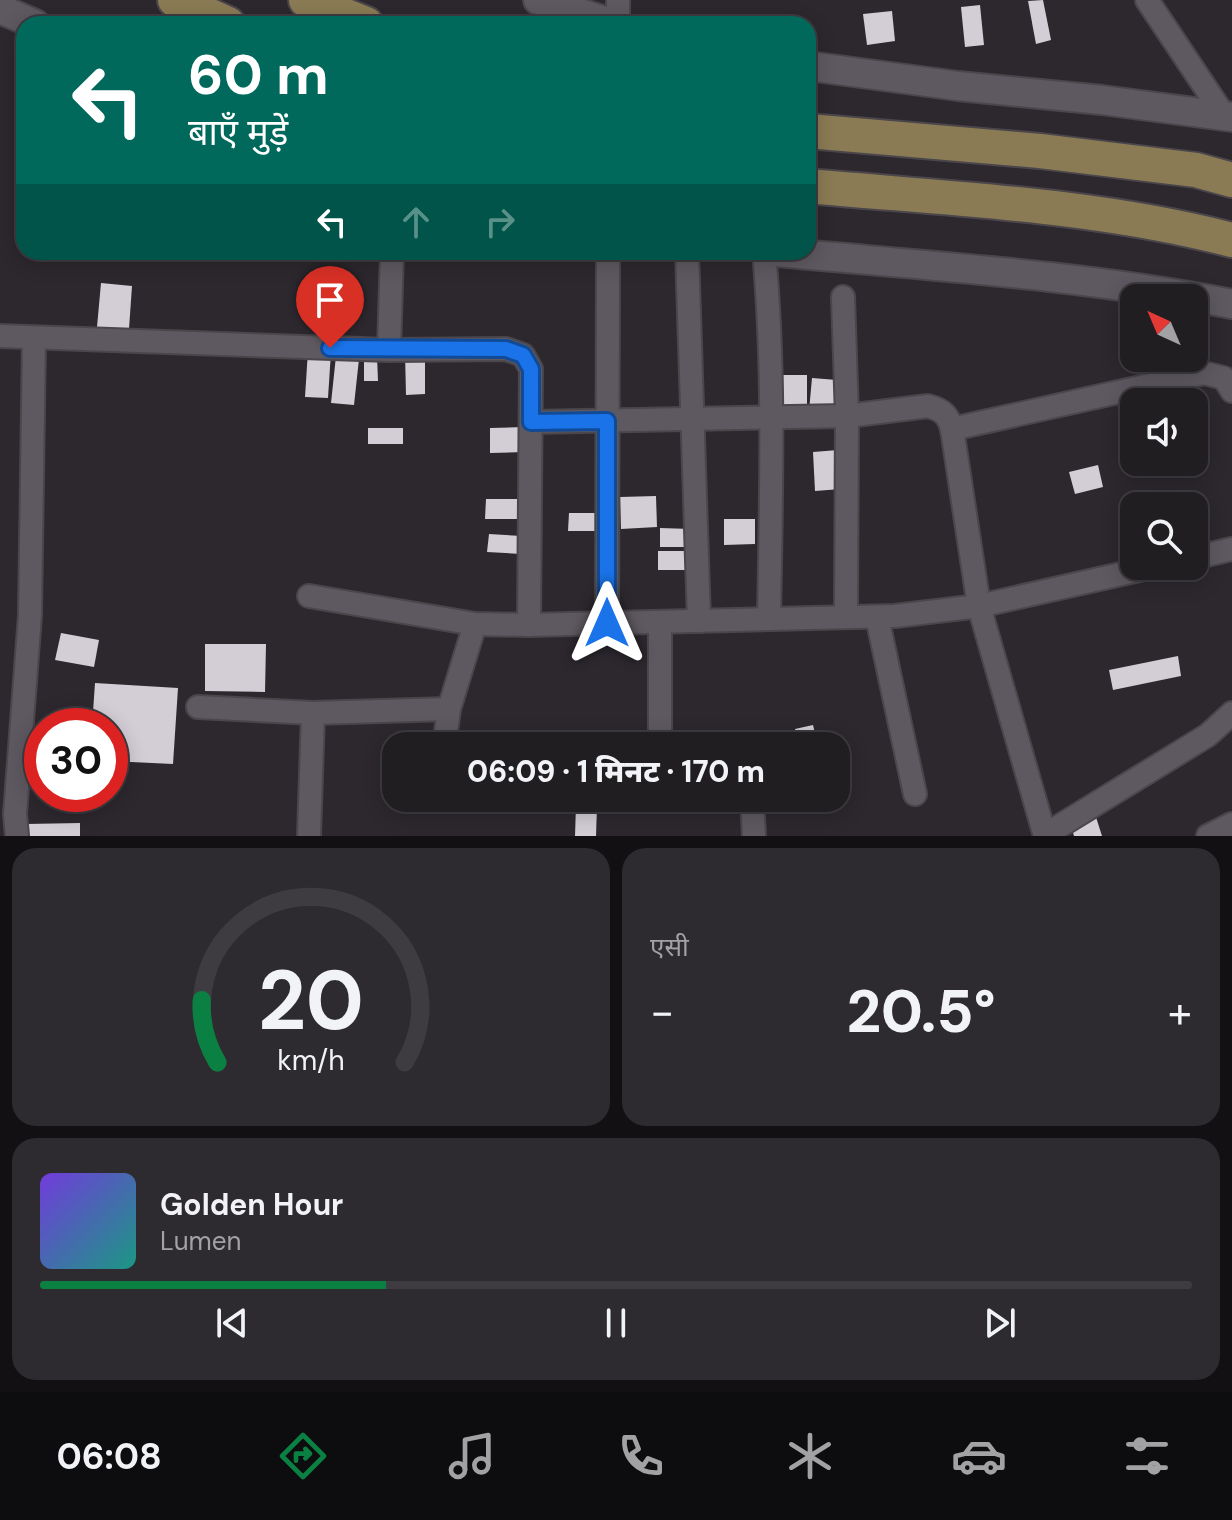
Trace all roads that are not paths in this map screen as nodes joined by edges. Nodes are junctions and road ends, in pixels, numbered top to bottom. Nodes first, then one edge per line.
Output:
1 (175, 0) edge
2 (306, 0) edge
3 (538, 0) edge
4 (1147, 0) edge
5 (210, 16) edge
6 (346, 16) edge
7 (591, 16) edge
8 (816, 67) edge
9 (1228, 115) edge
10 (816, 132) edge
11 (1232, 180) edge
12 (816, 187) edge
13 (1232, 240) edge
14 (816, 256) edge
15 (392, 260) edge
16 (687, 260) edge
17 (765, 260) edge
18 (608, 261) dead end
19 (843, 297) dead end
20 (1232, 304) edge
21 (0, 336) edge
22 (34, 338) junction
23 (389, 350) junction
24 (1232, 391) edge
25 (770, 415) junction
26 (847, 416) junction
27 (694, 419) junction
28 (607, 421) junction
29 (531, 422) junction
30 (952, 429) junction
31 (1232, 549) edge
32 (1208, 555) edge
33 (1120, 574) edge
34 (309, 596) dead end
35 (979, 606) junction
36 (846, 617) junction
37 (877, 617) junction
38 (769, 619) junction
39 (699, 621) junction
40 (660, 622) junction
41 (607, 623) junction
42 (475, 624) junction
43 (529, 625) junction
44 (198, 707) dead end
45 (449, 709) junction
46 (313, 713) junction
47 (1231, 716) edge
48 (446, 732) edge
49 (660, 732) edge
50 (915, 794) dead end
51 (753, 812) edge
52 (11, 822) edge
53 (1232, 824) edge
54 (309, 836) edge
55 (754, 836) edge
56 (1045, 836) edge
57 (1208, 836) edge

1 - 5 main road
2 - 6 main road
3 - 7 street
4 - 9 street
8 - 9 street
10 - 11 main road
12 - 13 main road
14 - 20 street
15 - 23 street
16 - 27 street
17 - 25 street
18 - 28 street
19 - 26 street
21 - 22 street
22 - 23 street
22 - 52 street
23 - 29 street
24 - 30 street
25 - 26 street
25 - 27 street
25 - 38 street
26 - 30 street
26 - 36 street
27 - 28 street
27 - 39 street
28 - 29 street
28 - 41 street
29 - 43 street
30 - 35 street
31 - 32 street
33 - 35 street
34 - 42 street
35 - 37 street
35 - 56 street
36 - 37 street
36 - 38 street
37 - 50 street
38 - 39 street
39 - 40 street
40 - 41 street
40 - 49 street
41 - 43 street
42 - 43 street
42 - 45 street
44 - 46 street
45 - 46 street
45 - 48 street
46 - 54 street
47 - 56 street
51 - 55 street
53 - 57 street

